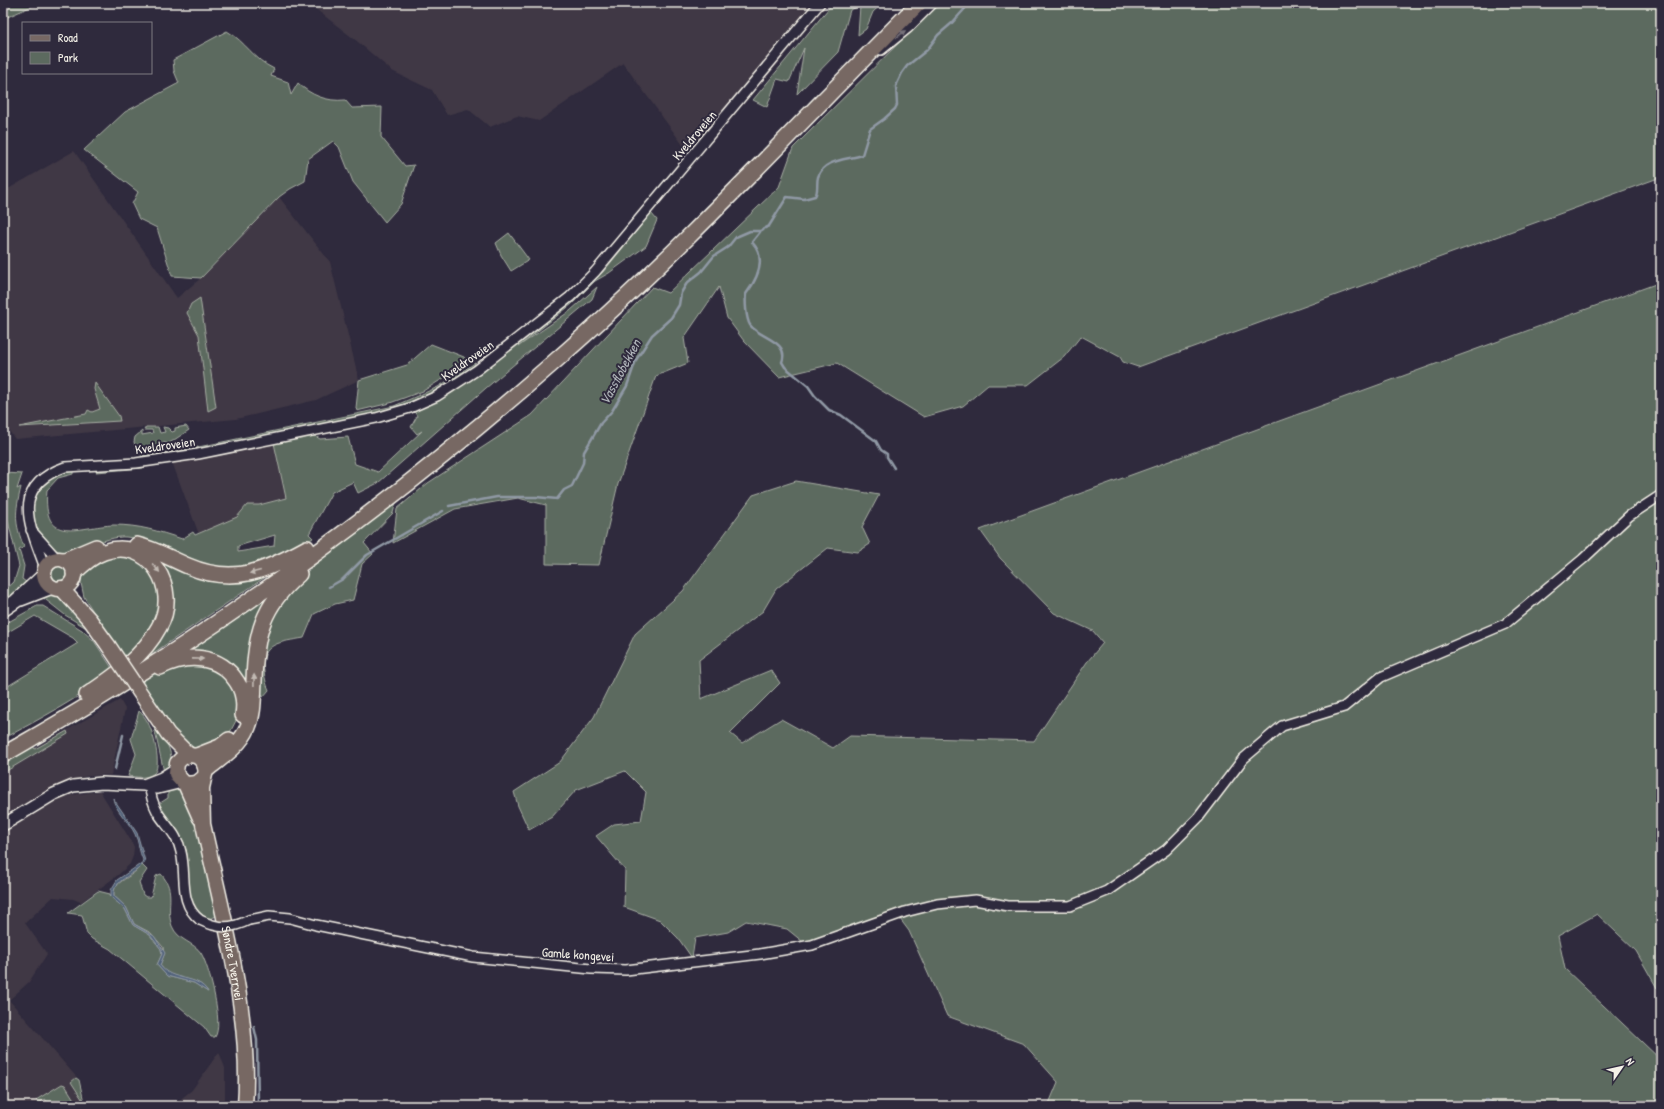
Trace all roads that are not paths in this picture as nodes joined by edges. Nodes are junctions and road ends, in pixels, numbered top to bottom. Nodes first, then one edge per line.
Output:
1 (820, 3) edge
2 (912, 3) edge
3 (919, 3) edge
4 (933, 3) edge
5 (858, 64) junction
6 (1661, 495) edge
7 (348, 528) junction
8 (30, 529) junction
9 (328, 537) junction
10 (61, 559) junction
11 (44, 572) junction
12 (74, 576) junction
13 (57, 588) junction
14 (16, 601) junction
15 (3, 610) edge
16 (90, 620) junction
17 (111, 692) junction
18 (50, 721) junction
19 (168, 734) junction
20 (3, 749) edge
21 (3, 755) edge
22 (193, 756) junction
23 (176, 766) junction
24 (204, 774) junction
25 (183, 783) junction
26 (147, 785) junction
27 (203, 824) junction
28 (3, 825) edge
29 (245, 1106) edge

1 - 8 street, Kveldroveien
2 - 9 highway
3 - 5 highway
5 -> 4 street
5 - 7 highway
6 - 26 street, Gamle kongevei, bridge
7 - 17 highway
24 -> 7 highway
8 - 10 street
8 - 11 street, Kveldroveien
9 -> 10 highway
9 - 18 highway
10 - 11 main road
10 - 12 main road
11 - 13 main road
11 - 14 main road
12 - 13 main road
12 - 16 main road
12 -> 18 highway
13 - 14 main road
13 - 16 main road
14 - 15 main road
16 - 19 main road, bridge
17 - 21 highway
17 -> 22 highway
18 - 20 highway
19 - 22 main road
19 - 23 main road
22 - 23 main road
22 - 24 main road
23 - 25 main road
23 - 26 street
24 - 25 main road
24 - 27 main road
25 - 26 street
25 - 27 main road
26 - 28 street
27 - 29 main road, Søndre Tverrvei

